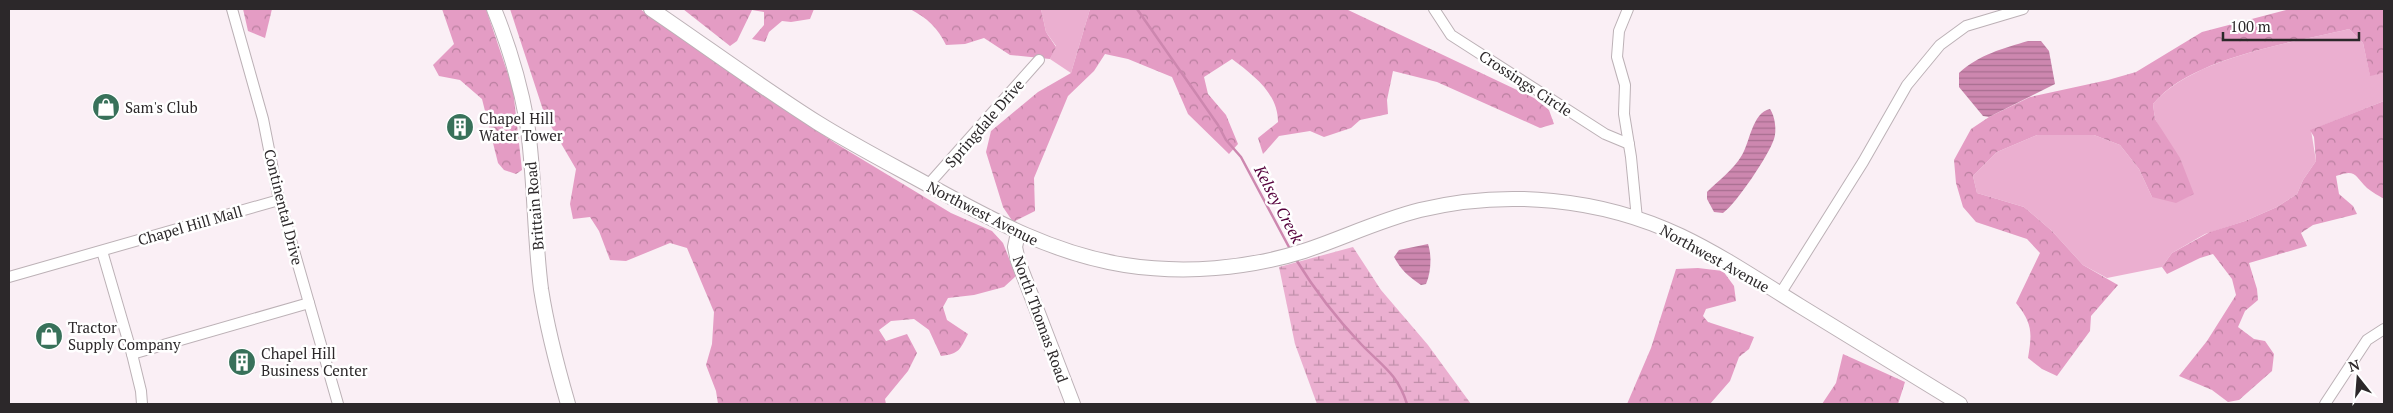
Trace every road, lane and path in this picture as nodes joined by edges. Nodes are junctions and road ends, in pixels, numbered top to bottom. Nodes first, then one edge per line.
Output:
1 (232, 9) edge
2 (494, 9) edge
3 (651, 9) edge
4 (1434, 9) edge
5 (1628, 9) edge
6 (2023, 9) edge
7 (1040, 60) dead end
8 (1629, 144) junction
9 (928, 185) junction
10 (279, 200) junction
11 (1637, 219) junction
12 (1018, 233) junction
13 (102, 251) junction
14 (9, 277) edge
15 (1780, 294) junction
16 (309, 304) junction
17 (2384, 330) edge
18 (132, 354) junction
19 (142, 404) edge
20 (338, 404) edge
21 (568, 404) edge
22 (1073, 404) edge
23 (1960, 404) edge
24 (2325, 404) edge

1 - 10 street, Continental Drive
2 - 21 street, Brittain Road
3 - 9 street, Northwest Avenue
4 - 8 street, Crossings Circle
5 - 8 street
6 - 15 street
7 - 9 street, Springdale Drive
8 - 11 street
9 - 12 street, Northwest Avenue
10 - 13 street, Chapel Hill Mall
10 - 16 street, Continental Drive
11 - 12 street, Northwest Avenue
11 - 15 street, Northwest Avenue
12 - 22 street, North Thomas Road
13 - 14 street, Chapel Hill Mall
13 - 18 street
15 - 23 street, Northwest Avenue
16 - 18 street
16 - 20 street, Continental Drive
17 - 24 street
18 - 19 street

